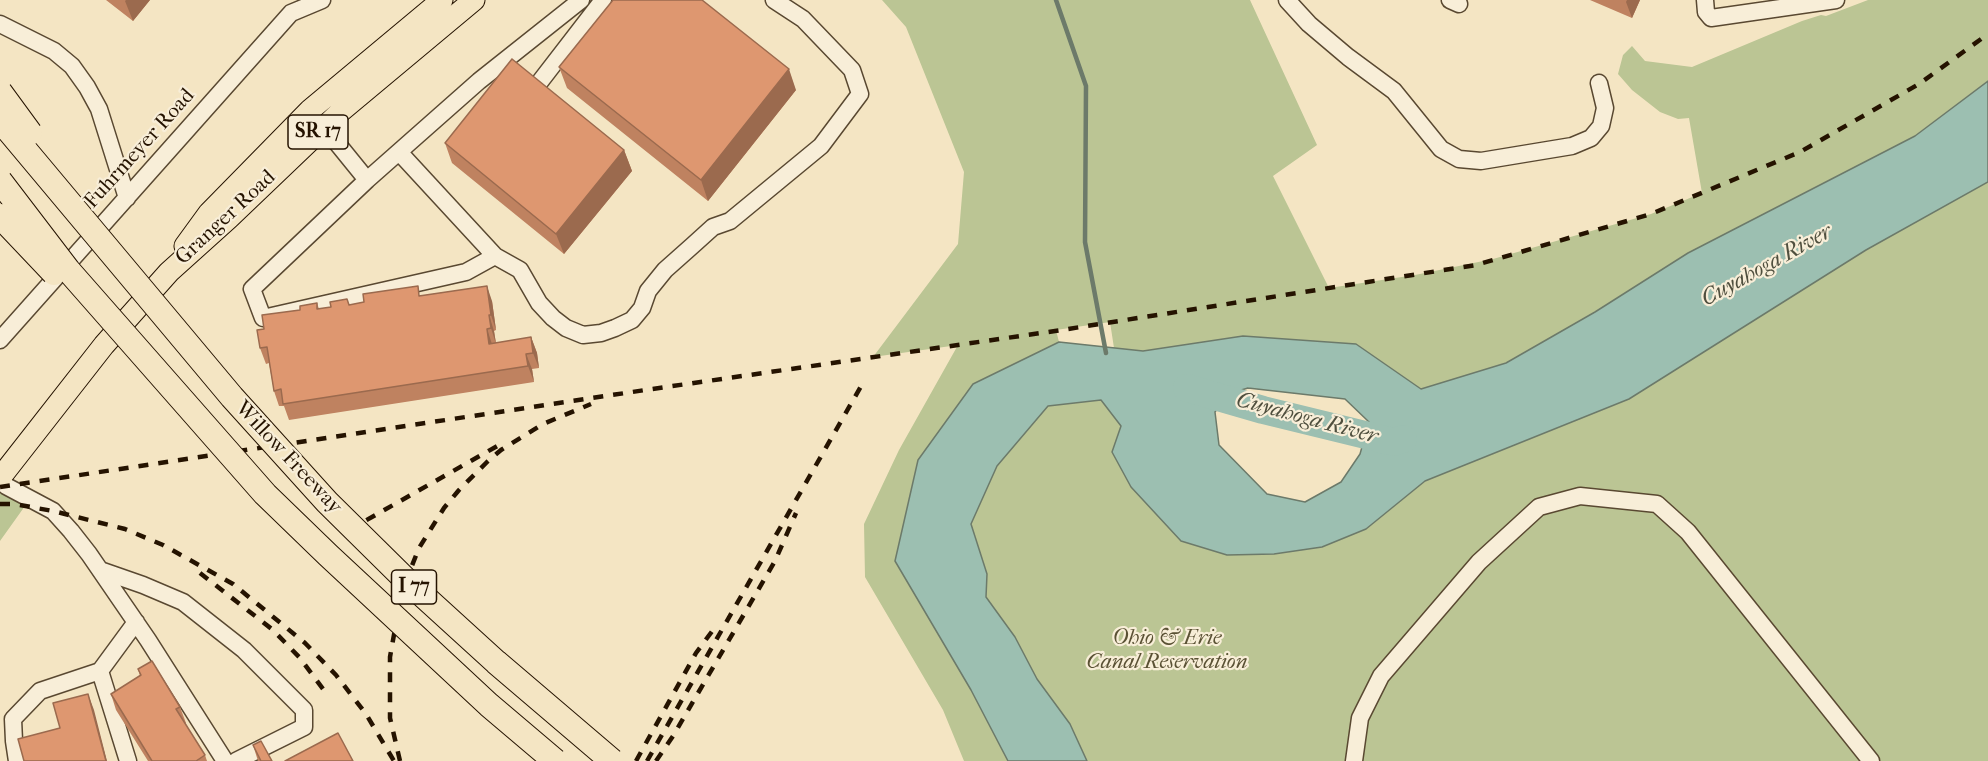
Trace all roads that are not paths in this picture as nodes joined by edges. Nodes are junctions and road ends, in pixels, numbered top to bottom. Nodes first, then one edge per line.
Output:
1 (322, 0) edge
2 (442, 0) edge
3 (474, 0) edge
4 (581, 0) edge
5 (603, 0) edge
6 (774, 0) edge
7 (1287, 0) edge
8 (1705, 0) edge
9 (1836, 0) edge
10 (0, 24) edge
11 (507, 58) junction
12 (1599, 82) dead end
13 (0, 92) edge
14 (310, 110) junction
15 (0, 120) edge
16 (324, 127) junction
17 (399, 152) junction
18 (367, 180) junction
19 (0, 181) edge
20 (127, 198) junction
21 (0, 216) edge
22 (495, 256) junction
23 (169, 272) junction
24 (0, 340) edge
25 (232, 397) junction
26 (0, 479) edge
27 (265, 494) junction
28 (100, 570) junction
29 (136, 622) junction
30 (100, 671) junction
31 (17, 761) edge
32 (128, 761) edge
33 (225, 761) edge
34 (236, 761) edge
35 (555, 761) edge
36 (612, 761) edge
37 (1353, 761) edge
38 (1871, 761) edge

1 - 20 street, Fuhrmeyer Road
2 - 14 main road, Granger Road / SR 17
3 - 16 main road, Granger Road / SR 17
4 - 11 street
5 - 11 street
6 - 22 street
7 - 12 street
8 - 9 street
10 - 20 street
11 - 17 street
13 - 25 highway, bridge
14 - 16 main road
14 - 23 main road, Granger Road / SR 17
15 - 25 highway, Willow Freeway / I 77, bridge
16 - 18 street
16 - 23 main road, Granger Road / SR 17
17 - 18 street
17 - 22 street
18 - 22 street
19 - 27 highway, Willow Freeway / I 77, bridge
20 - 24 street, Fuhrmeyer Road
21 - 27 highway, bridge
23 - 26 main road, Granger Road / SR 17
25 - 36 highway, Willow Freeway / I 77, bridge
26 - 28 street
27 - 35 highway, Willow Freeway / I 77, bridge
28 - 29 street
28 - 34 street
29 - 30 street
29 - 33 street
30 - 31 street
30 - 32 street
37 - 38 street

